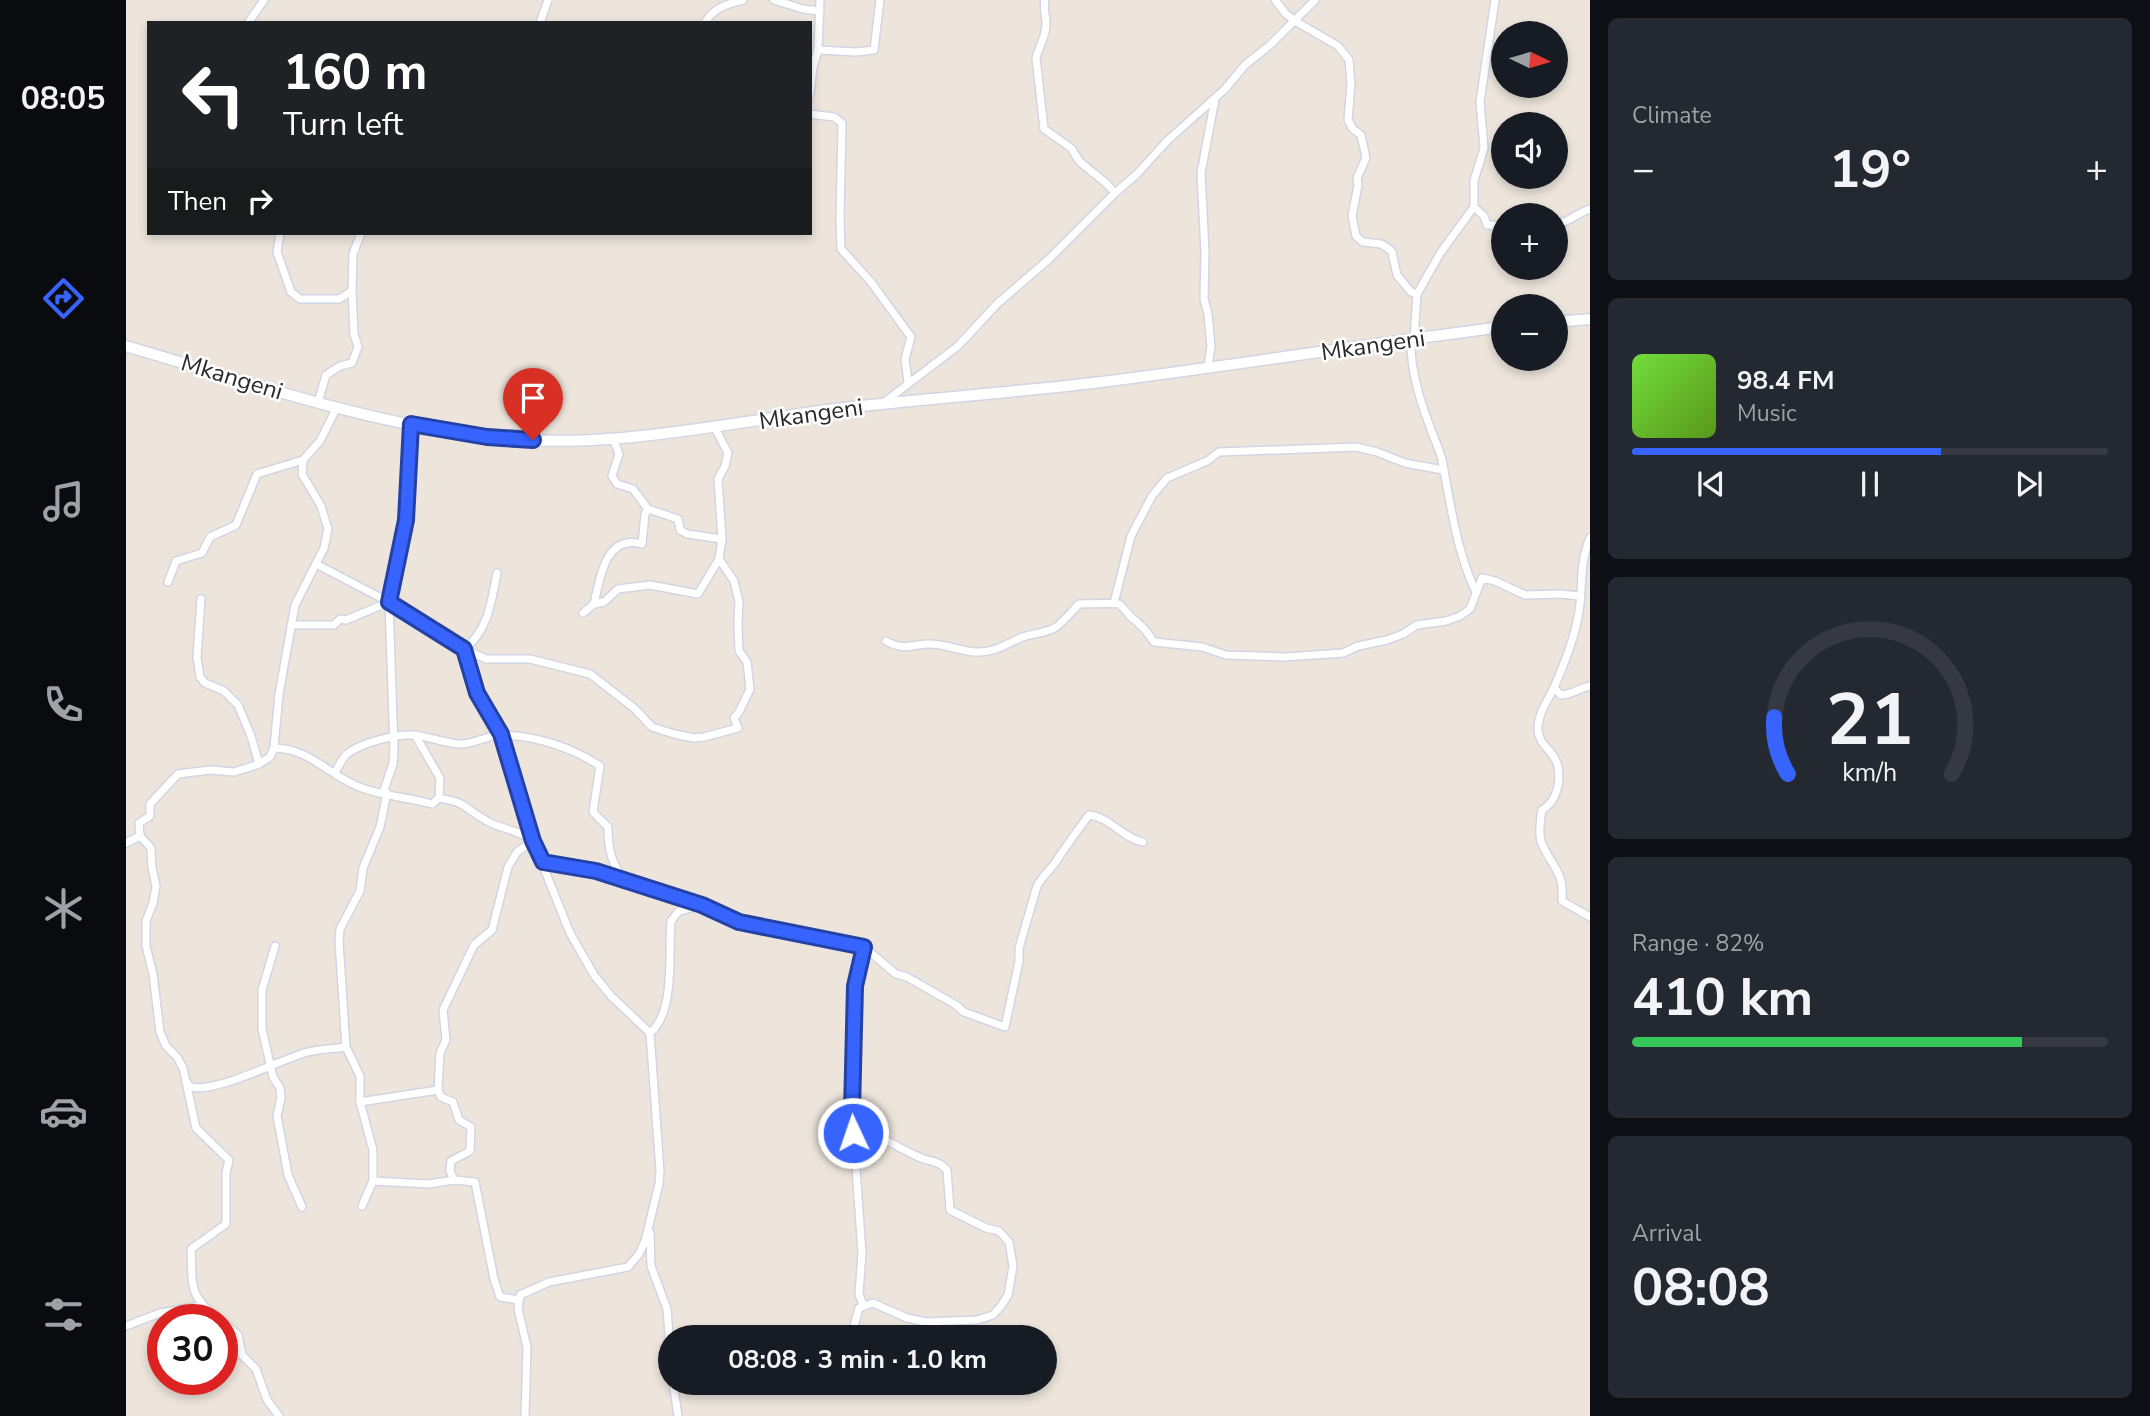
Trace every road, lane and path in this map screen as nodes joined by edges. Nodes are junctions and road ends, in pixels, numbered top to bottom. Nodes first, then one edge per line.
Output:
1 (264, 0) edge
2 (548, 0) edge
3 (743, 0) edge
4 (774, 0) edge
5 (820, 0) edge
6 (880, 0) edge
7 (1045, 0) edge
8 (1275, 0) edge
9 (1315, 0) edge
10 (1495, 0) edge
11 (820, 11) junction
12 (249, 21) edge
13 (541, 21) edge
14 (706, 21) edge
15 (1295, 21) junction
16 (818, 50) junction
17 (812, 76) edge
18 (1215, 98) junction
19 (812, 114) edge
20 (1115, 193) junction
21 (1474, 207) junction
22 (1590, 209) edge
23 (1568, 221) edge
24 (1491, 225) edge
25 (280, 235) edge
26 (360, 235) edge
27 (352, 291) junction
28 (1417, 294) junction
29 (1590, 319) edge
30 (1568, 321) edge
31 (1491, 329) edge
32 (1413, 339) junction
33 (126, 346) edge
34 (1208, 367) junction
35 (908, 382) junction
36 (318, 403) junction
37 (880, 405) junction
38 (336, 408) junction
39 (411, 424) junction
40 (715, 428) junction
41 (613, 438) junction
42 (303, 460) junction
43 (1443, 470) junction
44 (648, 509) junction
45 (1590, 538) edge
46 (722, 539) junction
47 (719, 559) junction
48 (316, 564) junction
49 (497, 573) dead end
50 (168, 582) dead end
51 (1476, 592) junction
52 (1580, 596) junction
53 (201, 599) dead end
54 (389, 602) junction
55 (1114, 603) junction
56 (594, 604) junction
57 (583, 613) dead end
58 (291, 625) junction
59 (886, 640) dead end
60 (464, 649) junction
61 (1590, 686) edge
62 (1554, 688) junction
63 (501, 734) junction
64 (415, 735) junction
65 (393, 737) junction
66 (274, 748) junction
67 (259, 764) junction
68 (335, 773) junction
69 (385, 793) junction
70 (439, 798) junction
71 (140, 836) junction
72 (533, 841) junction
73 (1143, 842) dead end
74 (126, 843) edge
75 (543, 862) junction
76 (625, 881) junction
77 (702, 905) junction
78 (1590, 917) edge
79 (275, 946) dead end
80 (864, 947) junction
81 (650, 1033) junction
82 (346, 1047) junction
83 (270, 1066) junction
84 (186, 1080) junction
85 (438, 1090) junction
86 (360, 1102) junction
87 (852, 1111) junction
88 (454, 1180) junction
89 (373, 1181) junction
90 (362, 1206) dead end
91 (302, 1207) dead end
92 (649, 1222) junction
93 (519, 1300) junction
94 (200, 1304) edge
95 (863, 1305) junction
96 (147, 1318) edge
97 (126, 1325) edge
98 (668, 1325) edge
99 (854, 1325) edge
100 (238, 1335) edge
101 (675, 1395) edge
102 (279, 1416) edge
103 (525, 1416) edge
104 (678, 1416) edge

1 - 12 street
2 - 13 street
3 - 14 street
4 - 11 street
5 - 11 street
6 - 16 street
7 - 20 street
8 - 15 street
9 - 15 street
10 - 21 street
11 - 16 street
15 - 18 street
15 - 28 street
16 - 17 street
18 - 20 street
18 - 34 street
19 - 35 street
20 - 35 street
21 - 24 street
21 - 28 street
22 - 23 street
25 - 27 street
26 - 27 street
27 - 36 street
28 - 32 street
29 - 30 street
31 - 32 street, Mkangeni
32 - 34 street, Mkangeni
32 - 43 street
33 - 36 street, Mkangeni
34 - 37 street, Mkangeni
35 - 37 street
36 - 38 street, Mkangeni
37 - 40 street, Mkangeni
38 - 39 street, Mkangeni
38 - 42 street
39 - 41 street, Mkangeni
39 - 54 street
40 - 41 street, Mkangeni
40 - 46 street
41 - 44 street
42 - 48 street
42 - 50 street
43 - 51 street
43 - 55 street
44 - 46 street
44 - 56 street
45 - 52 street
46 - 47 street
47 - 56 street
47 - 60 street
48 - 54 street
48 - 58 street
49 - 60 street
51 - 52 street
51 - 55 street
52 - 62 street
53 - 67 street
54 - 58 street
54 - 60 street
54 - 65 street
55 - 59 street
56 - 57 street
58 - 66 street
60 - 63 street
61 - 62 street
62 - 78 street
63 - 64 street
63 - 72 street
63 - 76 street
64 - 65 street
64 - 70 street
65 - 68 street
65 - 69 street
66 - 67 street
66 - 68 street
67 - 71 street
68 - 69 street
69 - 70 street
69 - 82 street
70 - 72 street
71 - 74 street
71 - 84 street
72 - 75 street
72 - 85 street
73 - 80 street
75 - 76 street
75 - 81 street
76 - 77 street
77 - 80 street
77 - 81 street
79 - 83 street
80 - 87 street
81 - 92 street
82 - 83 street
82 - 86 street
83 - 84 street
83 - 91 street
84 - 94 street
85 - 86 street
85 - 88 street
86 - 89 street
87 - 95 street
87 - 95 street
88 - 89 street
88 - 93 street
89 - 90 street
92 - 93 street
92 - 98 street
93 - 103 street
95 - 99 street
96 - 97 street
100 - 102 street
101 - 104 street

